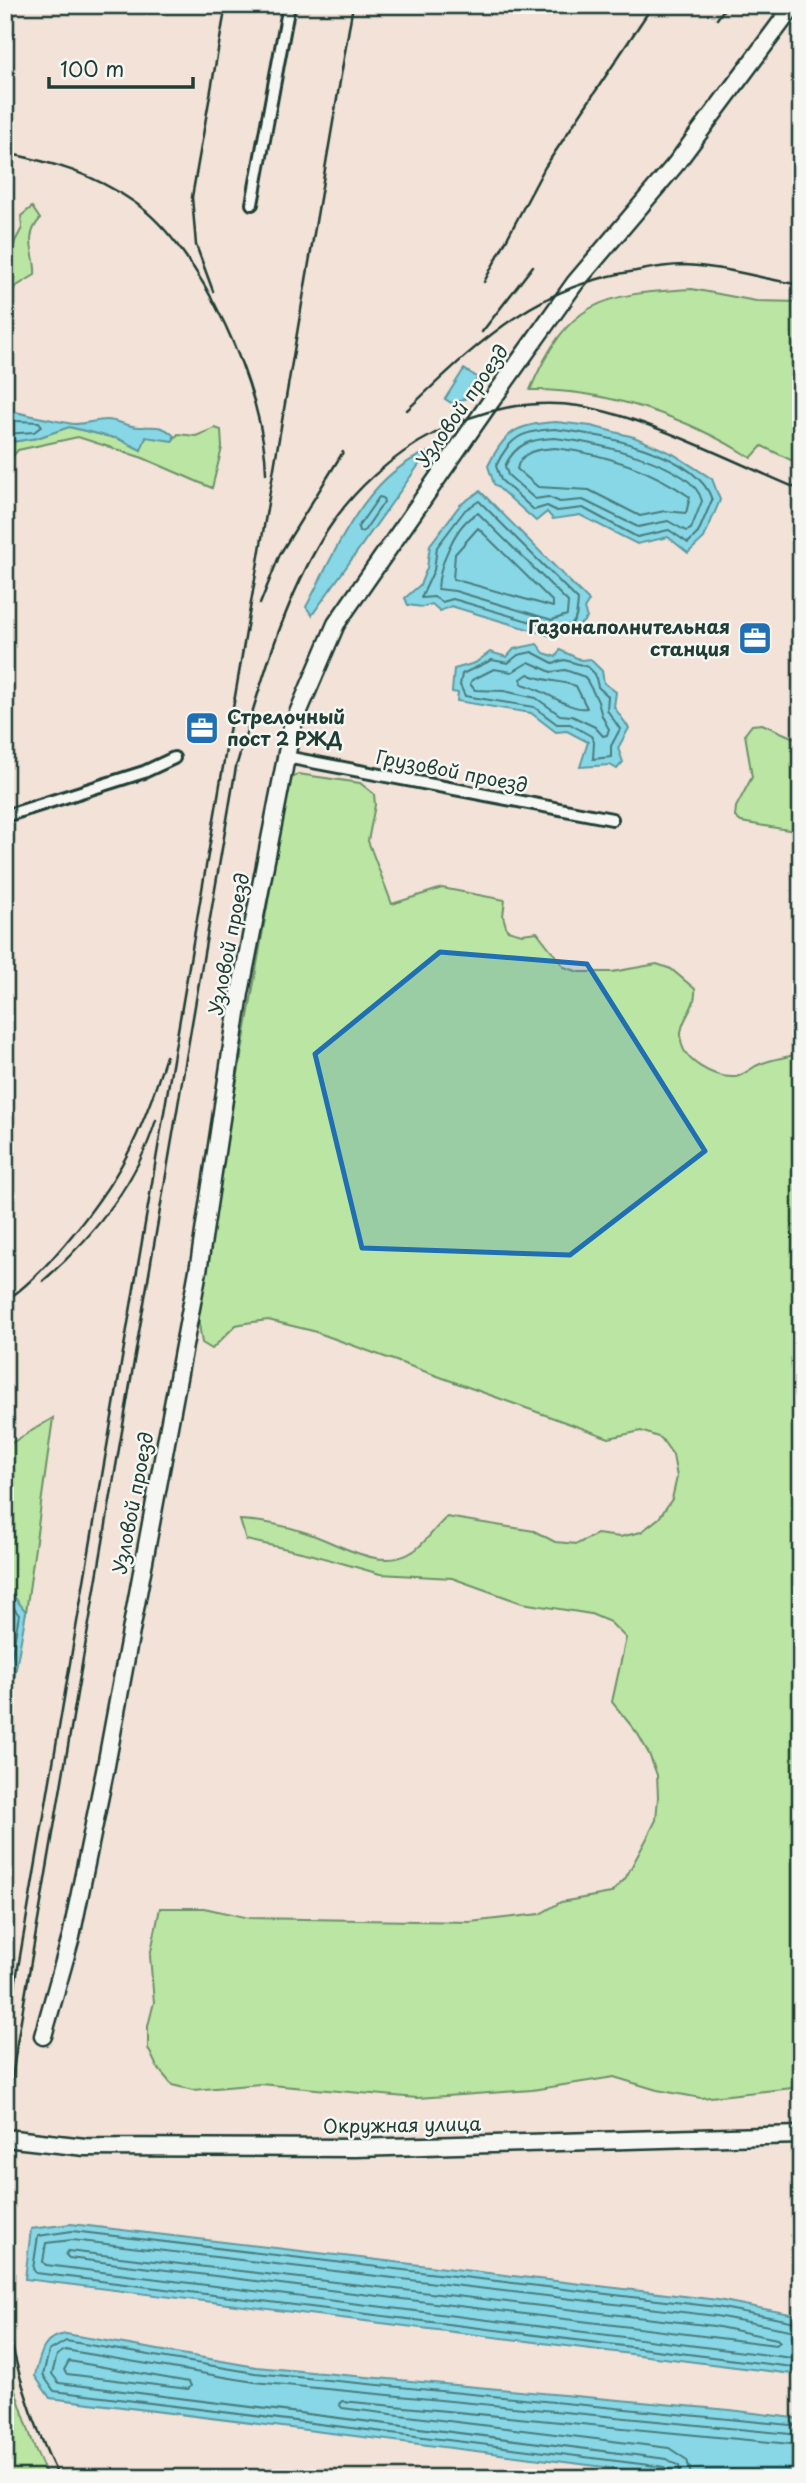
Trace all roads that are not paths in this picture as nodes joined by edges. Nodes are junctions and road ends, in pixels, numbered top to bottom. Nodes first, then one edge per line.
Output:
1 (289, 5) edge
2 (794, 5) edge
3 (252, 204) dead end
4 (286, 757) junction
5 (174, 758) dead end
6 (5, 816) edge
7 (612, 819) dead end
8 (43, 2036) dead end
9 (801, 2135) edge
10 (5, 2138) edge

1 - 3 street
2 - 4 street, Узловой проезд
4 - 7 street, Грузовой проезд
4 - 8 street, Узловой проезд
5 - 6 street
9 - 10 street, Окружная улица

